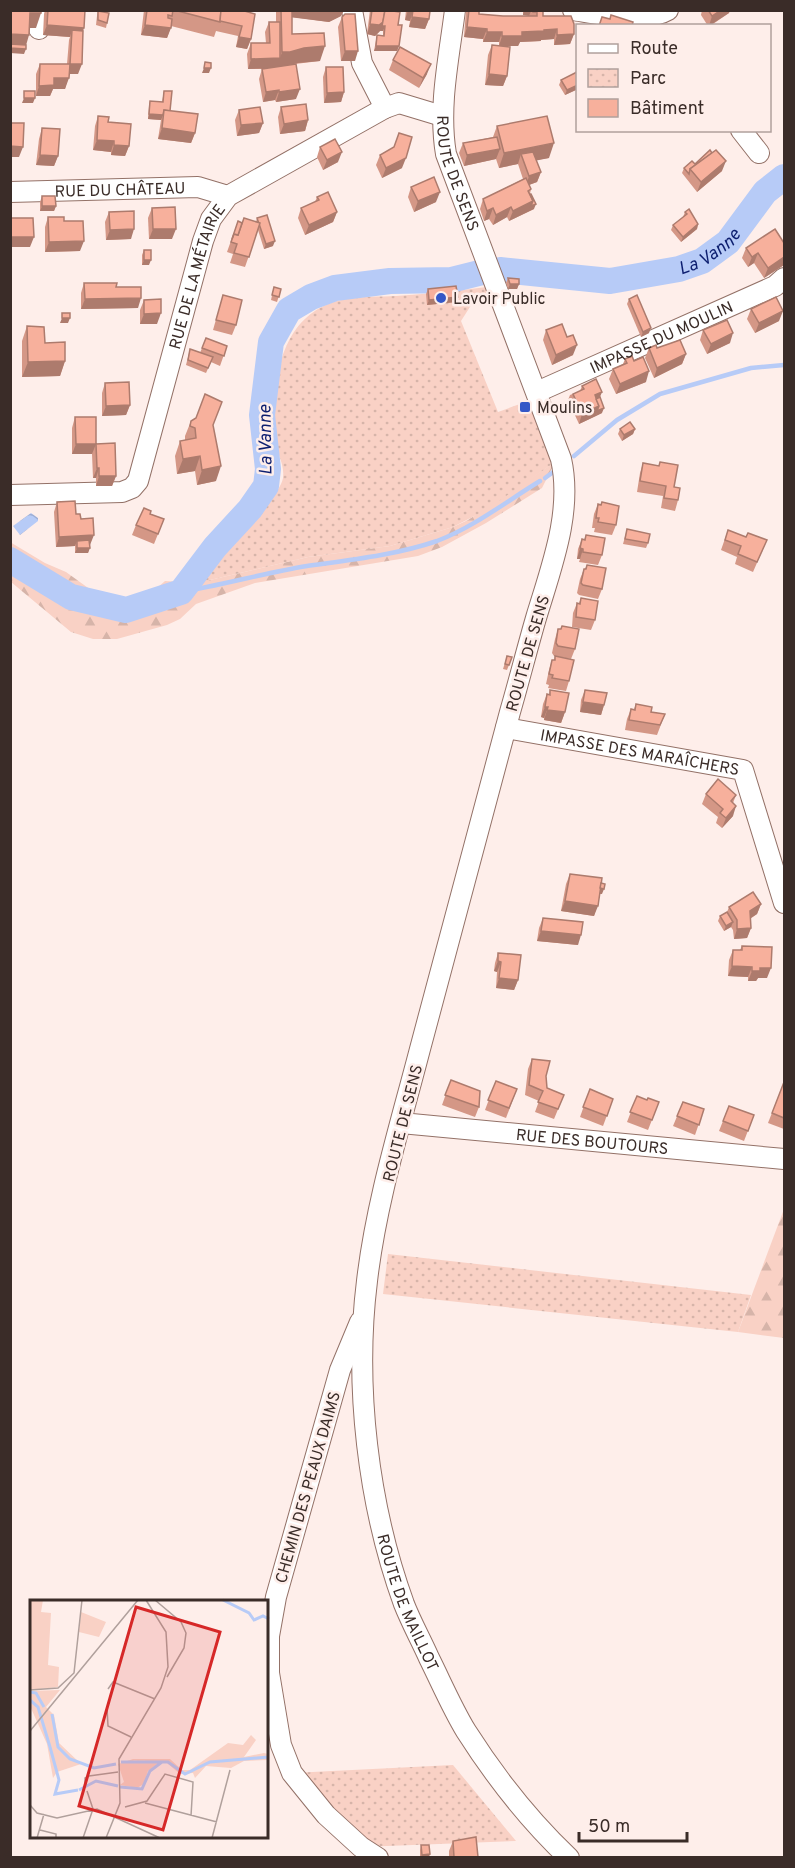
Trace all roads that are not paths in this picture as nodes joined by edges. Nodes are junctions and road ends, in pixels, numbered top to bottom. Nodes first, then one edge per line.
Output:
1 (352, 10) edge
2 (455, 10) edge
3 (573, 10) edge
4 (663, 16) edge
5 (385, 108) junction
6 (442, 116) junction
7 (743, 132) edge
8 (759, 153) dead end
9 (10, 192) edge
10 (228, 196) junction
11 (784, 278) edge
12 (537, 392) junction
13 (10, 495) edge
14 (506, 728) junction
15 (784, 903) edge
16 (401, 1123) junction
17 (784, 1160) edge
18 (365, 1307) junction
19 (372, 1854) edge
20 (569, 1857) edge

1 - 5 street
2 - 6 street, ROUTE DE SENS
3 - 4 street
5 - 6 street
5 - 10 street, RUE DE LA MÉTAIRIE
6 - 12 street, ROUTE DE SENS
7 - 8 street
9 - 10 street, RUE DU CHÂTEAU
10 - 13 street, RUE DE LA MÉTAIRIE
11 - 12 street, IMPASSE DU MOULIN
12 - 14 street, ROUTE DE SENS
14 - 15 street, IMPASSE DES MARAÎCHERS
14 - 16 street, ROUTE DE SENS
16 - 17 street, RUE DES BOUTOURS
16 - 18 street, ROUTE DE SENS
18 - 19 street, CHEMIN DES PEAUX DAIMS
18 - 20 street, ROUTE DE MAILLOT

